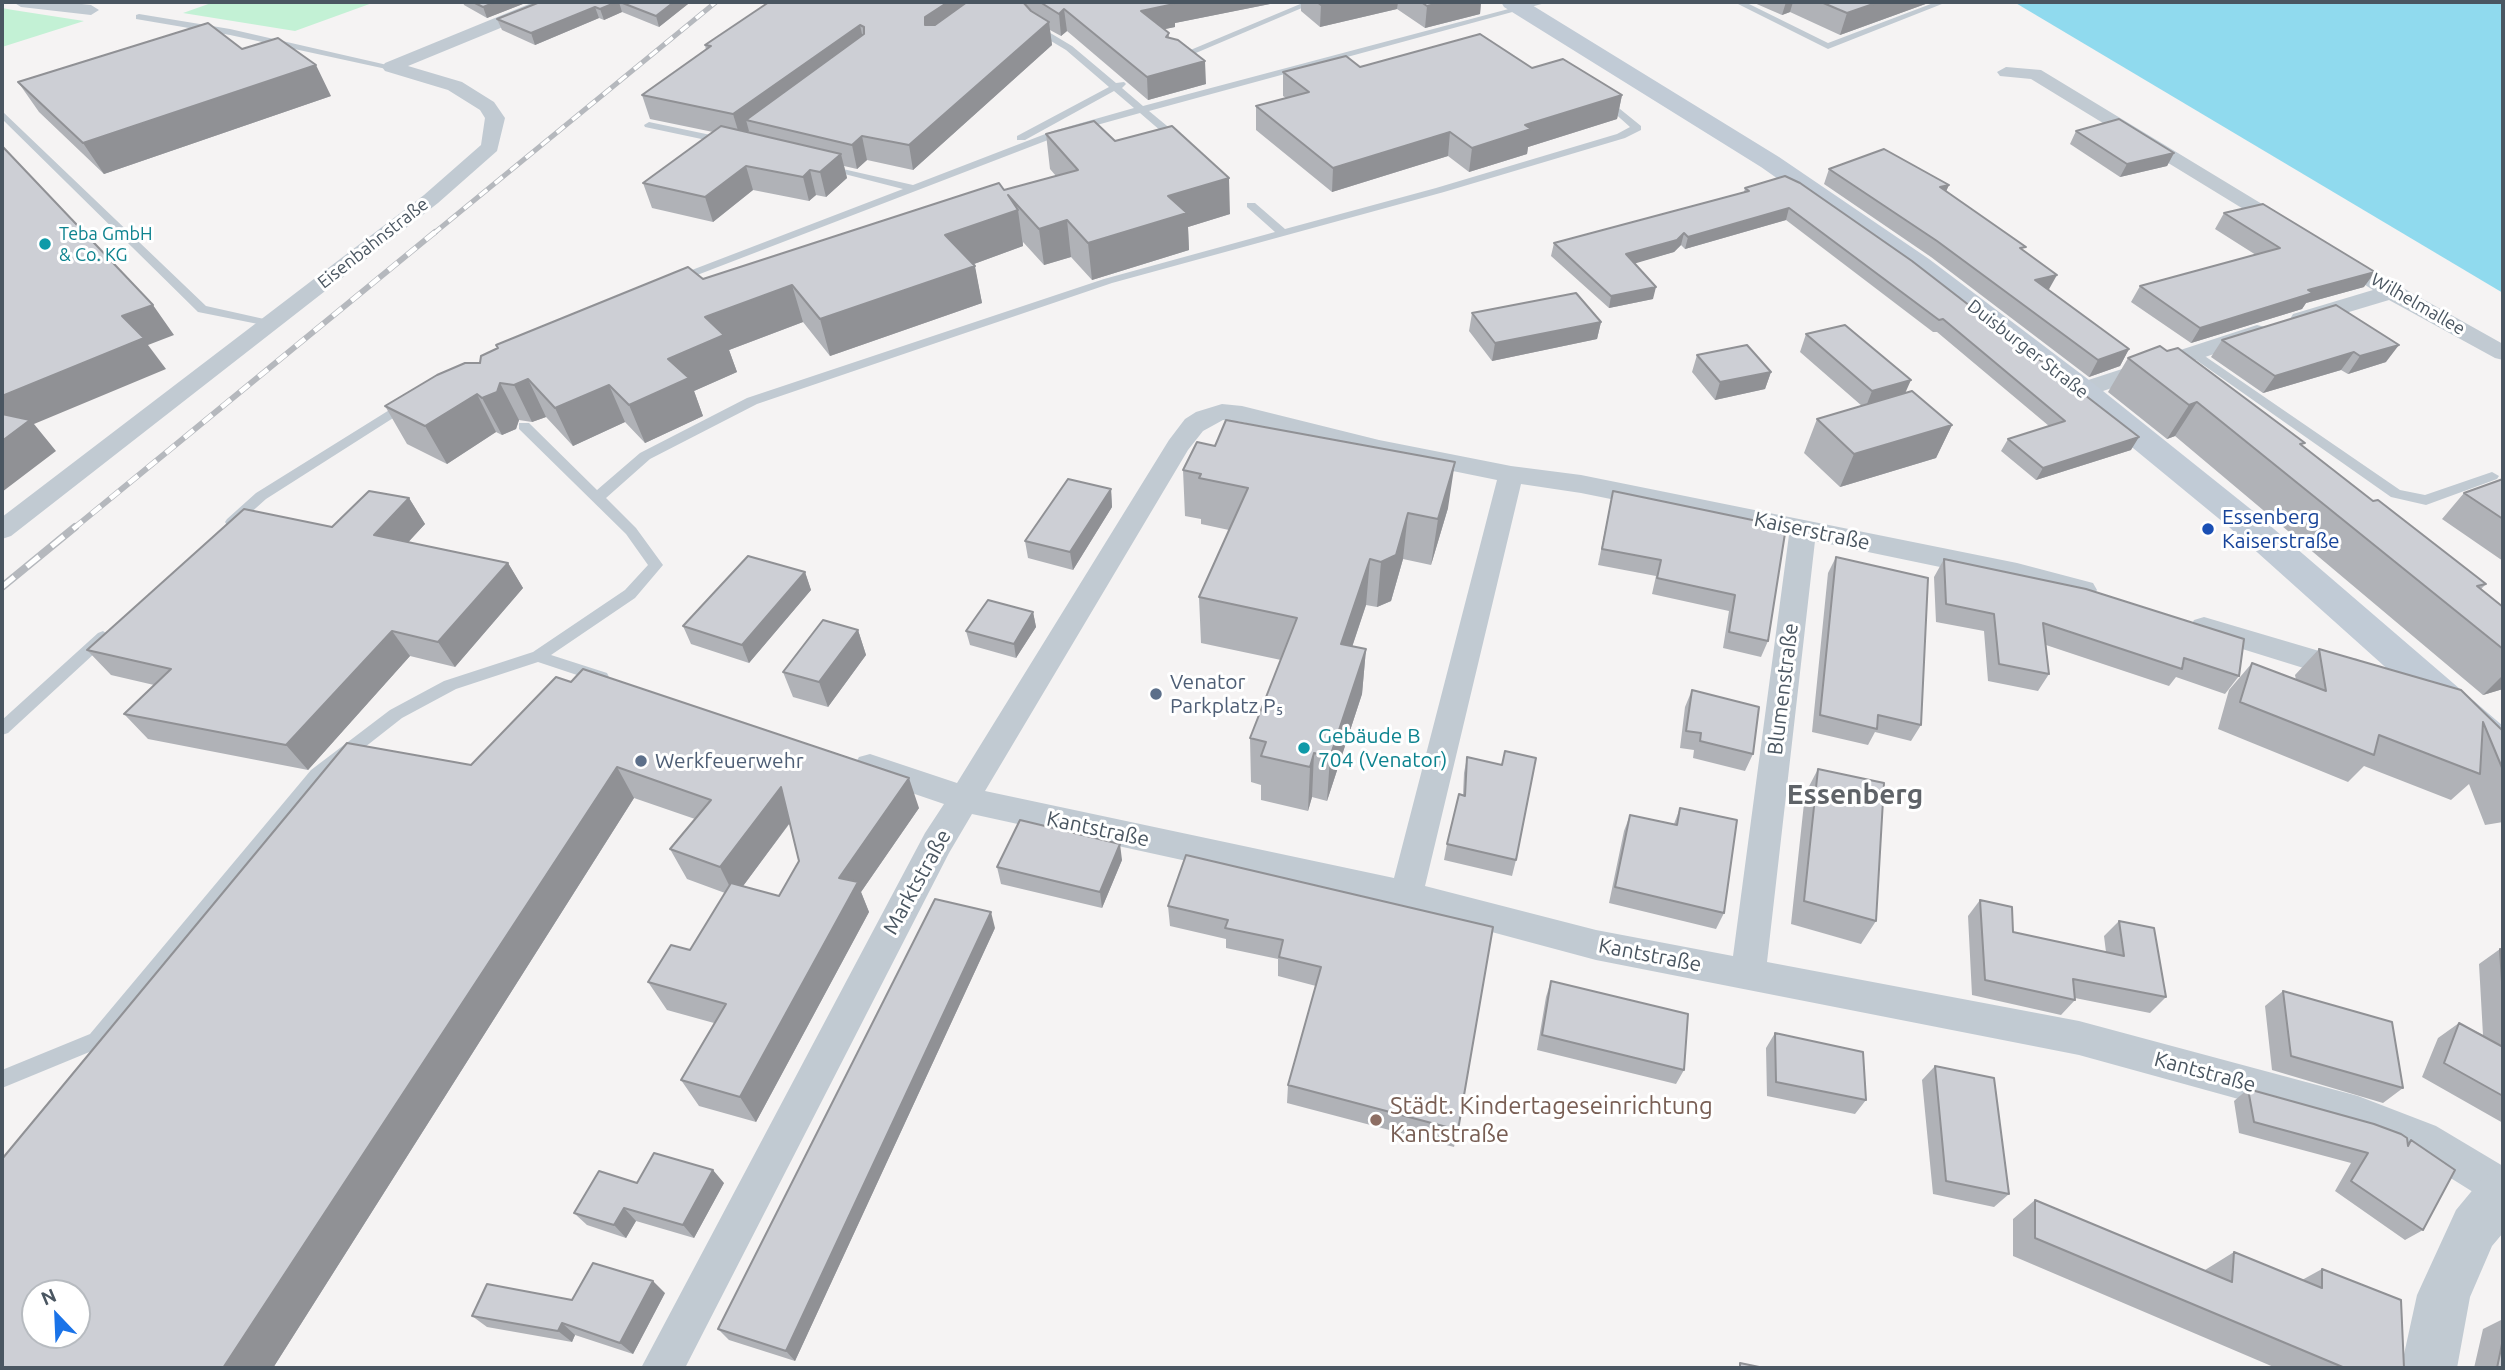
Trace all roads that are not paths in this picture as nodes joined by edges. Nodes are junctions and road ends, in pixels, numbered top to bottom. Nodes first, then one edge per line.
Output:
1 (21, 2) edge
2 (548, 2) edge
3 (1014, 2) edge
4 (1312, 2) edge
5 (1545, 2) edge
6 (1738, 2) edge
7 (1942, 2) edge
8 (1517, 5) edge
9 (91, 10) dead end
10 (139, 17) dead end
11 (1174, 59) edge
12 (391, 67) junction
13 (2006, 72) dead end
14 (1119, 85) junction
15 (1600, 95) edge
16 (1142, 109) junction
17 (2, 114) edge
18 (649, 125) edge
19 (741, 145) edge
20 (1184, 146) edge
21 (807, 162) edge
22 (974, 165) junction
23 (914, 188) junction
24 (1251, 205) dead end
25 (1283, 233) junction
26 (2301, 236) edge
27 (2325, 250) edge
28 (669, 283) edge
29 (2392, 292) junction
30 (269, 324) junction
31 (2193, 352) junction
32 (2503, 353) edge
33 (2082, 390) junction
34 (413, 399) edge
35 (1205, 417) joint
36 (524, 426) dead end
37 (1511, 474) junction
38 (2492, 476) dead end
39 (597, 498) junction
40 (1803, 529) junction
41 (2, 530) edge
42 (220, 533) edge
43 (2108, 597) edge
44 (2186, 621) edge
45 (116, 624) edge
46 (538, 656) junction
47 (2414, 668) junction
48 (617, 682) edge
49 (2, 729) edge
50 (2503, 749) edge
51 (839, 756) edge
52 (966, 797) junction
53 (1406, 895) junction
54 (1748, 974) junction
55 (2, 1079) edge
56 (2503, 1191) edge
57 (663, 1368) edge
58 (2429, 1368) edge

1 - 9 street
2 - 12 street
3 - 14 lane
4 - 11 lane
5 - 8 lane
6 - 7 lane
8 - 16 lane
8 - 33 main road, Duisburger Straße
10 - 12 lane
12 - 30 street, Eisenbahnstraße
13 - 26 street
14 - 16 lane
14 - 22 lane
15 - 25 lane
16 - 20 lane
16 - 22 lane
17 - 30 lane
18 - 19 lane
21 - 23 lane
22 - 23 lane
23 - 28 lane
24 - 25 lane
25 - 39 lane
27 - 29 street, Wilhelmallee
29 - 31 street
29 - 32 street, Wilhelmallee
30 - 41 street, Eisenbahnstraße
31 - 33 street
31 - 38 lane
33 - 47 main road, Duisburger Straße
34 - 42 lane
35 - 37 street, Kaiserstraße
35 - 52 street, Marktstraße
36 - 39 lane
37 - 40 street, Kaiserstraße
37 - 53 street
39 - 46 lane
40 - 43 street, Kaiserstraße
40 - 54 street, Blumenstraße
44 - 47 street
45 - 49 lane
46 - 48 lane
46 - 55 lane
47 - 50 main road, Duisburger Straße
51 - 52 street, Kantstraße
52 - 53 street, Kantstraße
52 - 57 street, Marktstraße
53 - 54 street, Kantstraße
54 - 56 street, Kantstraße
56 - 58 street

